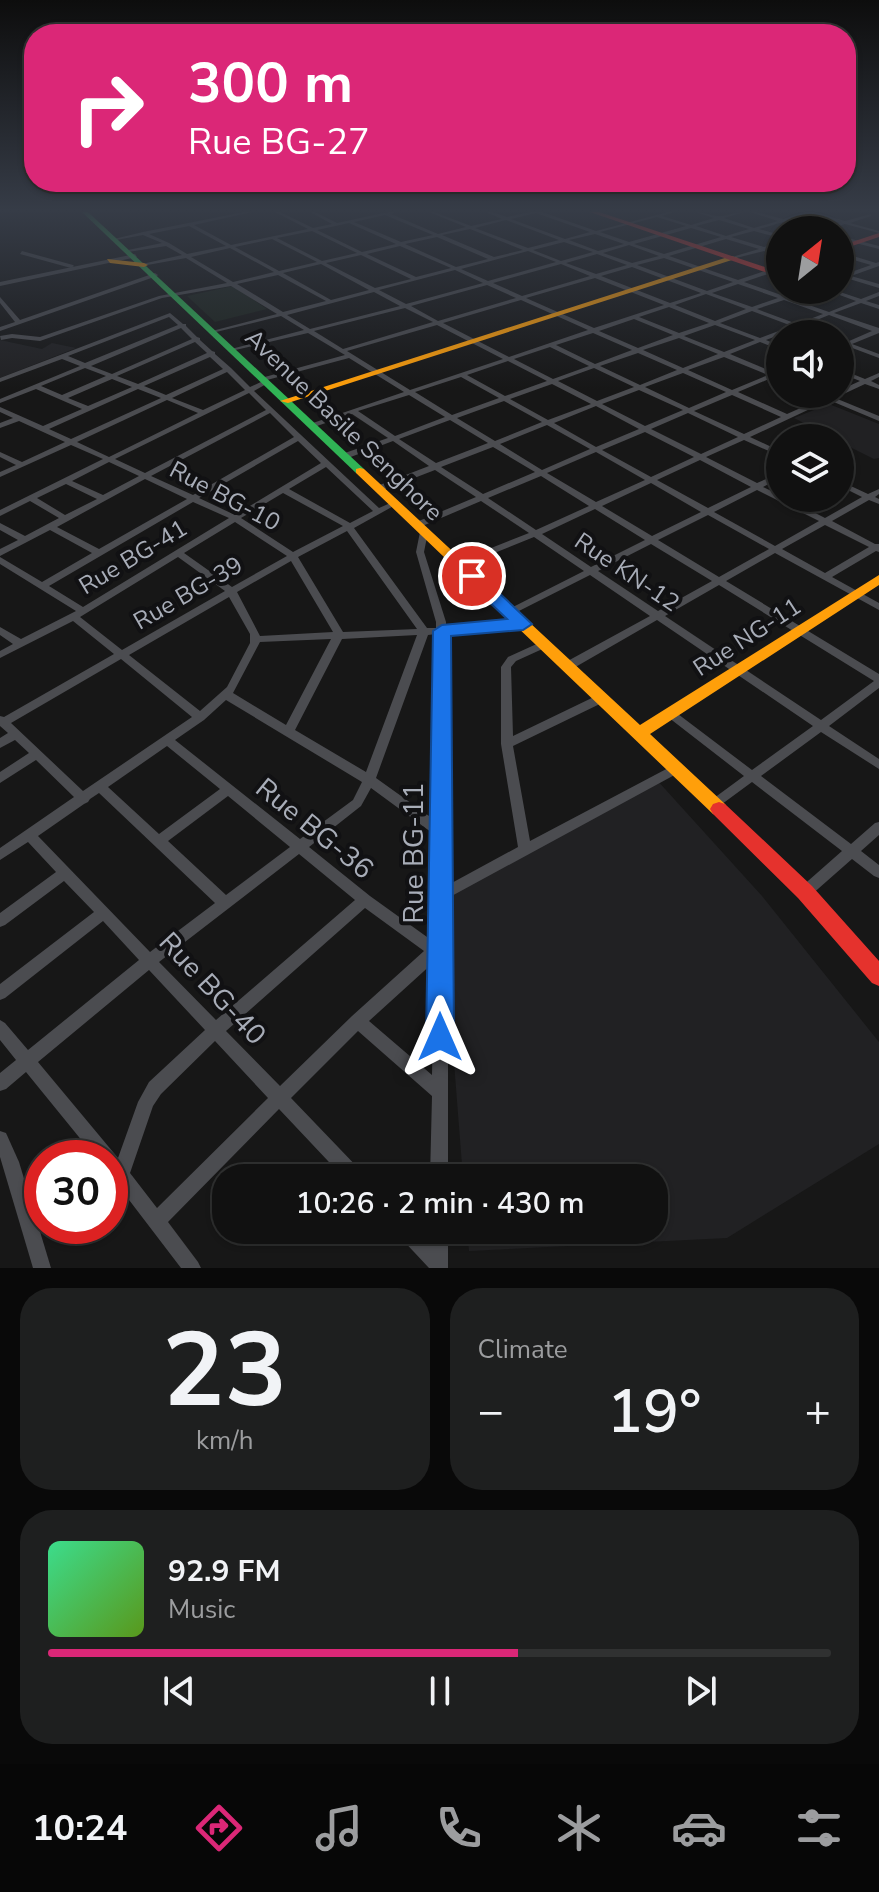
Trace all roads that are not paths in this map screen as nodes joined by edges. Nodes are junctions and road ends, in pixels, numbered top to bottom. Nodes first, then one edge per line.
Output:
1 (48, 271) edge
2 (53, 271) edge
3 (108, 271) edge
4 (151, 271) edge
5 (211, 271) edge
6 (276, 271) edge
7 (287, 271) edge
8 (337, 271) edge
9 (397, 271) edge
10 (448, 271) edge
11 (461, 271) edge
12 (531, 271) edge
13 (583, 271) edge
14 (611, 271) edge
15 (648, 271) edge
16 (694, 271) edge
17 (707, 271) edge
18 (279, 273) junction
19 (766, 274) edge
20 (595, 276) junction
21 (669, 279) junction
22 (854, 279) edge
23 (415, 280) junction
24 (0, 282) edge
25 (739, 282) junction
26 (487, 283) junction
27 (232, 284) junction
28 (879, 286) edge
29 (375, 290) junction
30 (632, 291) junction
31 (706, 292) junction
32 (766, 292) edge
33 (175, 294) junction
34 (879, 294) edge
35 (521, 298) junction
36 (0, 299) edge
37 (854, 299) edge
38 (330, 301) junction
39 (861, 301) junction
40 (767, 304) edge
41 (801, 304) edge
42 (670, 305) junction
43 (406, 306) junction
44 (879, 307) edge
45 (752, 309) junction
46 (557, 314) junction
47 (830, 314) junction
48 (282, 315) junction
49 (634, 317) junction
50 (782, 320) edge
51 (814, 320) edge
52 (18, 322) junction
53 (716, 322) junction
54 (438, 323) junction
55 (184, 325) junction
56 (0, 329) edge
57 (593, 330) junction
58 (879, 331) edge
59 (214, 332) junction
60 (310, 332) junction
61 (679, 336) junction
62 (1, 338) edge
63 (198, 339) junction
64 (766, 339) edge
65 (763, 340) junction
66 (854, 340) edge
67 (473, 341) junction
68 (766, 341) edge
69 (551, 345) junction
70 (854, 348) edge
71 (233, 350) junction
72 (638, 350) junction
73 (342, 351) junction
74 (213, 353) junction
75 (725, 355) junction
76 (61, 356) junction
77 (350, 356) junction
78 (879, 356) edge
79 (508, 359) junction
80 (86, 366) junction
81 (595, 366) junction
82 (229, 369) junction
83 (766, 370) edge
84 (683, 371) junction
85 (377, 372) junction
86 (462, 375) junction
87 (879, 375) edge
88 (111, 376) junction
89 (854, 376) edge
90 (766, 379) edge
91 (0, 380) edge
92 (264, 381) junction
93 (866, 381) junction
94 (552, 382) junction
95 (35, 386) junction
96 (854, 386) edge
97 (138, 387) junction
98 (640, 387) junction
99 (879, 387) edge
100 (249, 389) junction
101 (409, 392) junction
102 (732, 392) junction
103 (61, 398) junction
104 (165, 398) junction
105 (505, 399) junction
106 (0, 401) edge
107 (285, 401) junction
108 (597, 404) junction
109 (854, 406) edge
110 (805, 408) edge
111 (0, 409) edge
112 (88, 409) junction
113 (271, 410) junction
114 (353, 411) junction
115 (689, 411) junction
116 (202, 412) junction
117 (787, 417) junction
118 (19, 418) junction
119 (451, 418) junction
120 (879, 419) edge
121 (549, 423) junction
122 (311, 425) junction
123 (0, 426) edge
124 (43, 429) junction
125 (645, 429) junction
126 (299, 437) junction
127 (744, 437) junction
128 (394, 439) junction
129 (71, 442) junction
130 (494, 444) junction
131 (766, 447) edge
132 (597, 450) junction
133 (0, 454) edge
134 (345, 456) junction
135 (700, 457) junction
136 (108, 459) junction
137 (326, 463) junction
138 (22, 465) junction
139 (436, 467) junction
140 (541, 473) junction
141 (0, 475) edge
142 (146, 477) junction
143 (651, 480) junction
144 (66, 481) junction
145 (766, 482) edge
146 (757, 487) junction
147 (380, 488) junction
148 (283, 489) junction
149 (854, 490) edge
150 (879, 491) edge
151 (31, 498) junction
152 (482, 498) junction
153 (0, 499) edge
154 (104, 499) junction
155 (193, 499) junction
156 (874, 499) edge
157 (395, 503) junction
158 (14, 506) junction
159 (595, 506) junction
160 (376, 510) junction
161 (708, 512) junction
162 (0, 513) edge
163 (235, 518) junction
164 (66, 519) junction
165 (825, 522) junction
166 (347, 525) junction
167 (0, 526) edge
168 (51, 527) junction
169 (421, 528) junction
170 (535, 534) junction
171 (25, 540) junction
172 (651, 541) junction
173 (878, 547) edge
174 (775, 549) junction
175 (0, 553) edge
176 (99, 553) junction
177 (178, 553) junction
178 (293, 556) junction
179 (0, 560) edge
180 (459, 564) junction
181 (591, 571) junction
182 (826, 577) junction
183 (879, 579) edge
184 (718, 581) junction
185 (42, 586) junction
186 (231, 591) junction
187 (856, 594) junction
188 (879, 607) edge
189 (510, 612) junction
190 (78, 614) junction
191 (657, 616) junction
192 (523, 624) junction
193 (0, 630) edge
194 (799, 630) junction
195 (424, 631) junction
196 (442, 631) junction
197 (339, 634) junction
198 (256, 639) junction
199 (21, 644) junction
200 (545, 644) junction
201 (122, 654) junction
202 (0, 655) edge
203 (568, 666) junction
204 (737, 670) junction
205 (879, 681) edge
206 (227, 695) junction
207 (602, 698) junction
208 (670, 714) junction
209 (200, 717) junction
210 (2, 720) edge
211 (821, 726) junction
212 (289, 731) junction
213 (639, 733) junction
214 (16, 734) junction
215 (168, 740) junction
216 (0, 744) edge
217 (507, 744) junction
218 (37, 754) junction
219 (879, 765) edge
220 (676, 769) junction
221 (752, 776) junction
222 (0, 778) edge
223 (369, 780) junction
224 (101, 787) junction
225 (229, 789) junction
226 (84, 799) junction
227 (714, 804) junction
228 (879, 827) edge
229 (441, 832) junction
230 (29, 835) junction
231 (159, 841) junction
232 (299, 847) junction
233 (525, 850) junction
234 (851, 851) junction
235 (0, 855) edge
236 (879, 872) edge
237 (65, 873) junction
238 (805, 892) junction
239 (441, 895) junction
240 (365, 900) junction
241 (225, 903) junction
242 (103, 913) junction
243 (0, 921) edge
244 (437, 953) junction
245 (149, 961) junction
246 (879, 976) edge
247 (0, 993) edge
248 (357, 1021) junction
249 (0, 1028) edge
250 (214, 1032) junction
251 (26, 1061) junction
252 (0, 1083) edge
253 (439, 1092) junction
254 (281, 1099) junction
255 (0, 1139) edge
256 (92, 1140) edge
257 (126, 1140) edge
258 (343, 1164) edge
259 (439, 1164) edge
260 (128, 1185) edge
261 (156, 1222) junction
262 (418, 1244) edge
263 (439, 1244) edge
264 (439, 1266) edge
265 (42, 1268) edge
266 (192, 1268) edge

1 - 24 street
2 - 24 street
3 - 52 street
4 - 33 main road, Avenue Basile Senghore
5 - 27 street
6 - 18 street
7 - 18 street
8 - 29 street
9 - 23 street
10 - 23 street
11 - 26 street
12 - 26 street
13 - 20 street
14 - 20 street
15 - 21 street
16 - 21 main road
17 - 25 street
18 - 27 street
18 - 38 street
19 - 25 street
20 - 30 street
20 - 35 street
21 - 30 main road
21 - 31 street
22 - 28 street
23 - 29 street
25 - 31 street
25 - 32 street
26 - 35 street
26 - 43 street
27 - 33 street
27 - 48 street
29 - 38 street
29 - 43 street
30 - 42 street
30 - 46 main road
31 - 42 street
31 - 45 street
33 - 59 main road, Avenue Basile Senghore
33 - 62 street
34 - 39 street
35 - 46 street
35 - 54 street
36 - 52 street
37 - 39 street
38 - 48 street
39 - 44 street
39 - 47 street
40 - 45 street
41 - 47 street
42 - 49 street
42 - 53 street
43 - 54 street
43 - 60 street
45 - 50 street
45 - 53 street
46 - 57 street
46 - 67 main road
47 - 51 street
47 - 58 street
48 - 59 street
48 - 60 street
49 - 57 street
49 - 61 street
52 - 56 street
53 - 61 street
53 - 65 street
54 - 67 street
54 - 73 street
55 - 63 street
55 - 76 street
55 - 80 street
57 - 69 street
57 - 72 street
58 - 66 street
59 - 71 main road, Avenue Basile Senghore
60 - 71 street
60 - 73 street
61 - 72 street
61 - 75 street
63 - 74 street
63 - 88 street
64 - 65 street
65 - 68 street
65 - 75 street
67 - 79 street
67 - 85 main road
69 - 79 street
69 - 81 street
70 - 78 street
71 - 92 main road, Avenue Basile Senghore
72 - 81 street
72 - 84 street
73 - 77 street
74 - 82 street
74 - 97 street
75 - 83 street
75 - 84 street
76 - 80 street
76 - 91 street
77 - 85 street
77 - 92 street
79 - 86 street
79 - 94 street
80 - 88 street
80 - 95 street
81 - 94 street
81 - 98 street
82 - 100 street
82 - 104 street
84 - 98 street
84 - 102 street
85 - 101 street
85 - 107 main road
86 - 101 street
86 - 105 street
87 - 93 street
88 - 97 street
88 - 103 street
89 - 93 street
90 - 102 street
92 - 100 street
92 - 107 main road, Avenue Basile Senghore
93 - 96 street
93 - 99 street
94 - 105 street
94 - 108 street
95 - 103 street
95 - 106 street
97 - 104 street
97 - 112 street
98 - 108 street
98 - 115 street
100 - 113 street
100 - 116 street
101 - 114 street
101 - 119 street
102 - 115 street
102 - 117 street
103 - 112 street
104 - 116 street
104 - 129 street
105 - 119 street
105 - 121 street
107 - 122 main road, Avenue Basile Senghore
108 - 121 street
108 - 125 street
109 - 120 street
110 - 117 street
111 - 118 street, Rue BG-10
112 - 124 street
113 - 126 street
113 - 142 street
114 - 122 street
114 - 128 street, Rue KN-12
115 - 125 street
115 - 127 street
116 - 136 street
117 - 127 street
118 - 123 street
118 - 124 street, Rue BG-10
119 - 128 street
119 - 130 street
121 - 130 street
121 - 132 street
122 - 134 main road, Avenue Basile Senghore
124 - 129 street, Rue BG-10
125 - 132 street
125 - 135 street
126 - 137 street
126 - 155 street
127 - 131 street
127 - 135 street
128 - 134 street
128 - 139 street, Rue KN-12
129 - 136 street, Rue BG-10
129 - 138 street
130 - 139 street
130 - 140 street
132 - 140 street
132 - 143 street
133 - 138 street
134 - 147 main road, Avenue Basile Senghore
135 - 143 street
135 - 146 street
136 - 142 street, Rue BG-10
136 - 144 street
137 - 148 street, Rue BG-41
137 - 160 street
138 - 141 street
139 - 147 street
139 - 152 street, Rue KN-12
140 - 152 street
140 - 159 street
142 - 154 street
142 - 155 street, Rue BG-10
143 - 159 street
143 - 161 street
144 - 151 street
144 - 154 street
145 - 146 street
146 - 161 street
146 - 165 street
147 - 157 main road, Avenue Basile Senghore
148 - 163 street, Rue BG-41
148 - 166 street
149 - 156 street
150 - 156 street
151 - 158 street
151 - 164 street
152 - 169 street
152 - 170 street, Rue KN-12
153 - 158 street
154 - 164 street
155 - 163 street, Rue BG-10
155 - 176 street
156 - 165 street
157 - 160 street, Rue BG-39
157 - 169 main road, Avenue Basile Senghore
158 - 162 street
159 - 170 street
159 - 172 street
160 - 166 street, Rue BG-39
161 - 172 street
161 - 174 street
163 - 177 street, Rue BG-41
163 - 178 street, Rue BG-10
164 - 168 street
165 - 173 street
165 - 174 street
166 - 178 street, Rue BG-39
166 - 195 street
167 - 171 street
168 - 171 street
168 - 176 street
169 - 180 main road, Avenue Basile Senghore
169 - 196 street, Rue BG-11
170 - 180 street
170 - 181 street, Rue KN-12
171 - 175 street
172 - 181 street
172 - 184 street
173 - 182 street
174 - 182 street
174 - 184 street
176 - 185 street
177 - 186 street
177 - 190 street, Rue BG-41
178 - 186 street, Rue BG-39
178 - 197 street, Rue BG-10
179 - 185 street
180 - 189 main road, Avenue Basile Senghore
181 - 189 street
181 - 191 street, Rue KN-12
182 - 187 street
183 - 187 main road, Rue NG-11
184 - 191 street
184 - 194 street
185 - 190 street
186 - 198 street
186 - 201 street, Rue BG-39
187 - 188 street
187 - 194 main road, Rue NG-11
189 - 192 main road, Avenue Basile Senghore
190 - 199 street, Rue BG-41
190 - 201 street
191 - 203 street
191 - 204 street, Rue KN-12
192 - 196 street
192 - 200 main road, Avenue Basile Senghore
193 - 199 street
194 - 204 main road, Rue NG-11
194 - 205 street
195 - 196 street
195 - 197 street
195 - 223 street
196 - 229 street, Rue BG-11
197 - 198 street
197 - 212 street
198 - 206 street
199 - 202 street, Rue BG-41
200 - 203 main road, Avenue Basile Senghore
200 - 217 street
201 - 209 street
201 - 210 street, Rue BG-39
203 - 207 main road, Avenue Basile Senghore
204 - 208 main road, Rue NG-11
204 - 211 street, Rue KN-12
205 - 211 street
206 - 209 street
206 - 212 street
207 - 213 main road, Avenue Basile Senghore
207 - 217 street
208 - 213 main road, Rue NG-11
208 - 221 street
209 - 215 street
210 - 214 street
211 - 219 street, Rue KN-12
211 - 221 street
212 - 223 street
213 - 220 main road, Avenue Basile Senghore
214 - 216 street
214 - 218 street
215 - 224 street
215 - 225 street, Rue BG-36
217 - 233 street
218 - 222 street
218 - 226 street
220 - 227 main road, Avenue Basile Senghore
220 - 233 street
221 - 227 street
221 - 234 street
223 - 229 street
223 - 232 street
224 - 226 street
224 - 231 street
225 - 231 street
225 - 232 street, Rue BG-36
226 - 230 street
227 - 238 main road, Avenue Basile Senghore
228 - 234 street
229 - 239 street, Rue BG-11
230 - 235 street
230 - 237 street, Rue BG-40
231 - 241 street
232 - 240 street, Rue BG-36
232 - 241 street
233 - 239 street
234 - 236 street
234 - 238 street
237 - 242 street, Rue BG-40
237 - 243 street
238 - 246 main road, Avenue Basile Senghore
239 - 244 street, Rue BG-11
240 - 244 street, Rue BG-36
240 - 250 street
241 - 245 street
242 - 245 street, Rue BG-40
242 - 247 street
244 - 248 street
244 - 253 street, Rue BG-11
245 - 250 street, Rue BG-40
245 - 251 street
248 - 253 street
248 - 254 street
249 - 251 street
250 - 254 street, Rue BG-40
250 - 257 street
251 - 252 street
251 - 256 street
253 - 259 street, Rue BG-11
254 - 258 street, Rue BG-40
254 - 261 street
255 - 265 street
260 - 261 street
261 - 266 street
262 - 264 street
263 - 264 street

